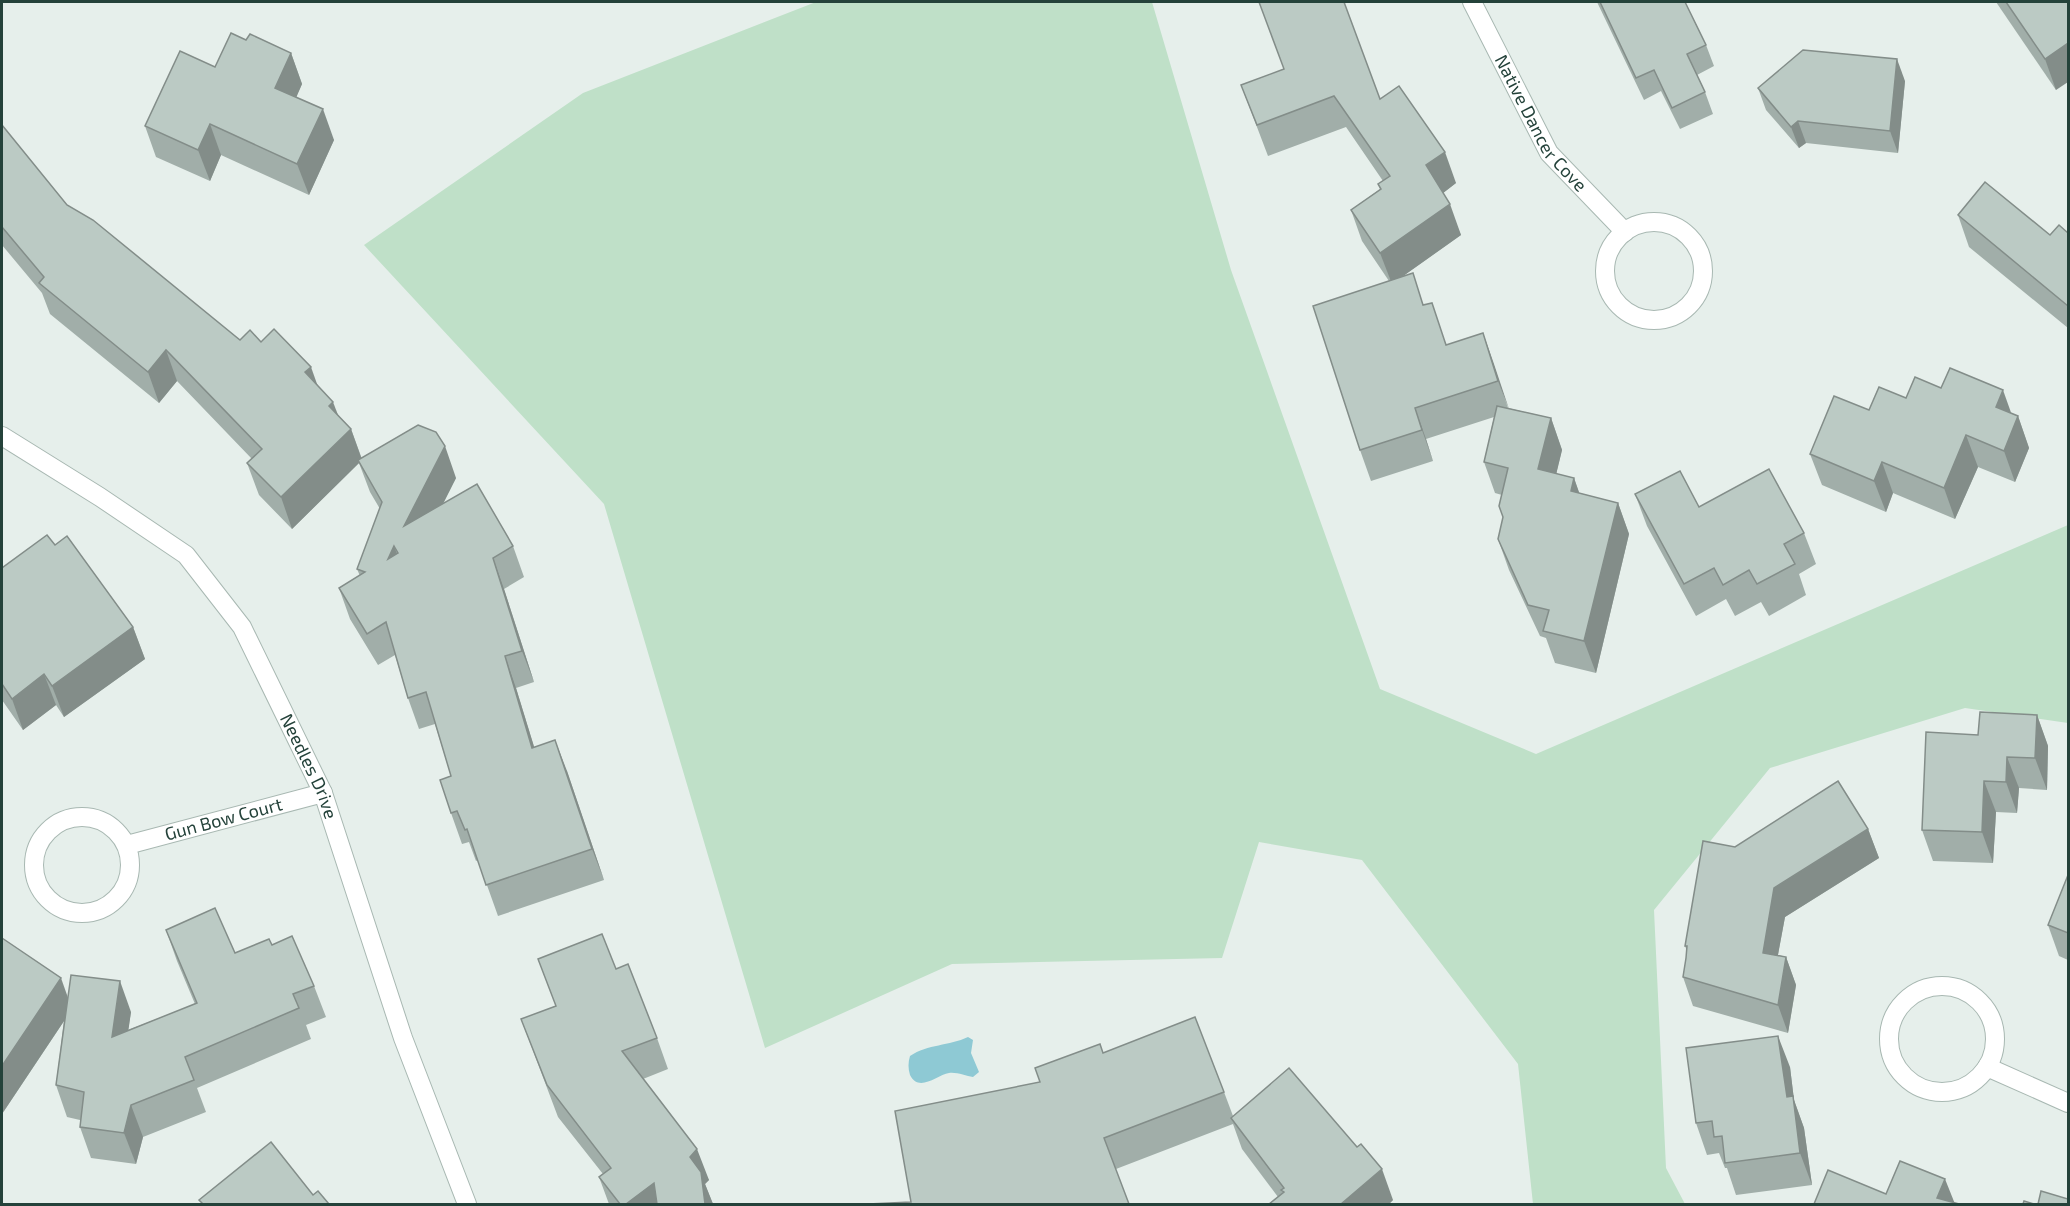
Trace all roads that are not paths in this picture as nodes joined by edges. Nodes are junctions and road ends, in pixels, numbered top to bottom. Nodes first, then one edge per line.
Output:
1 (1472, 2) edge
2 (1625, 231) junction
3 (2, 436) edge
4 (323, 793) junction
5 (127, 844) junction
6 (1987, 1067) junction
7 (2068, 1103) edge
8 (467, 1204) edge

1 - 2 street, Native Dancer Cove
2 - 2 street
3 - 4 street, Needles Drive
4 - 5 street, Gun Bow Court
4 - 8 street, Needles Drive
5 - 5 street
6 - 6 street
6 - 7 street

